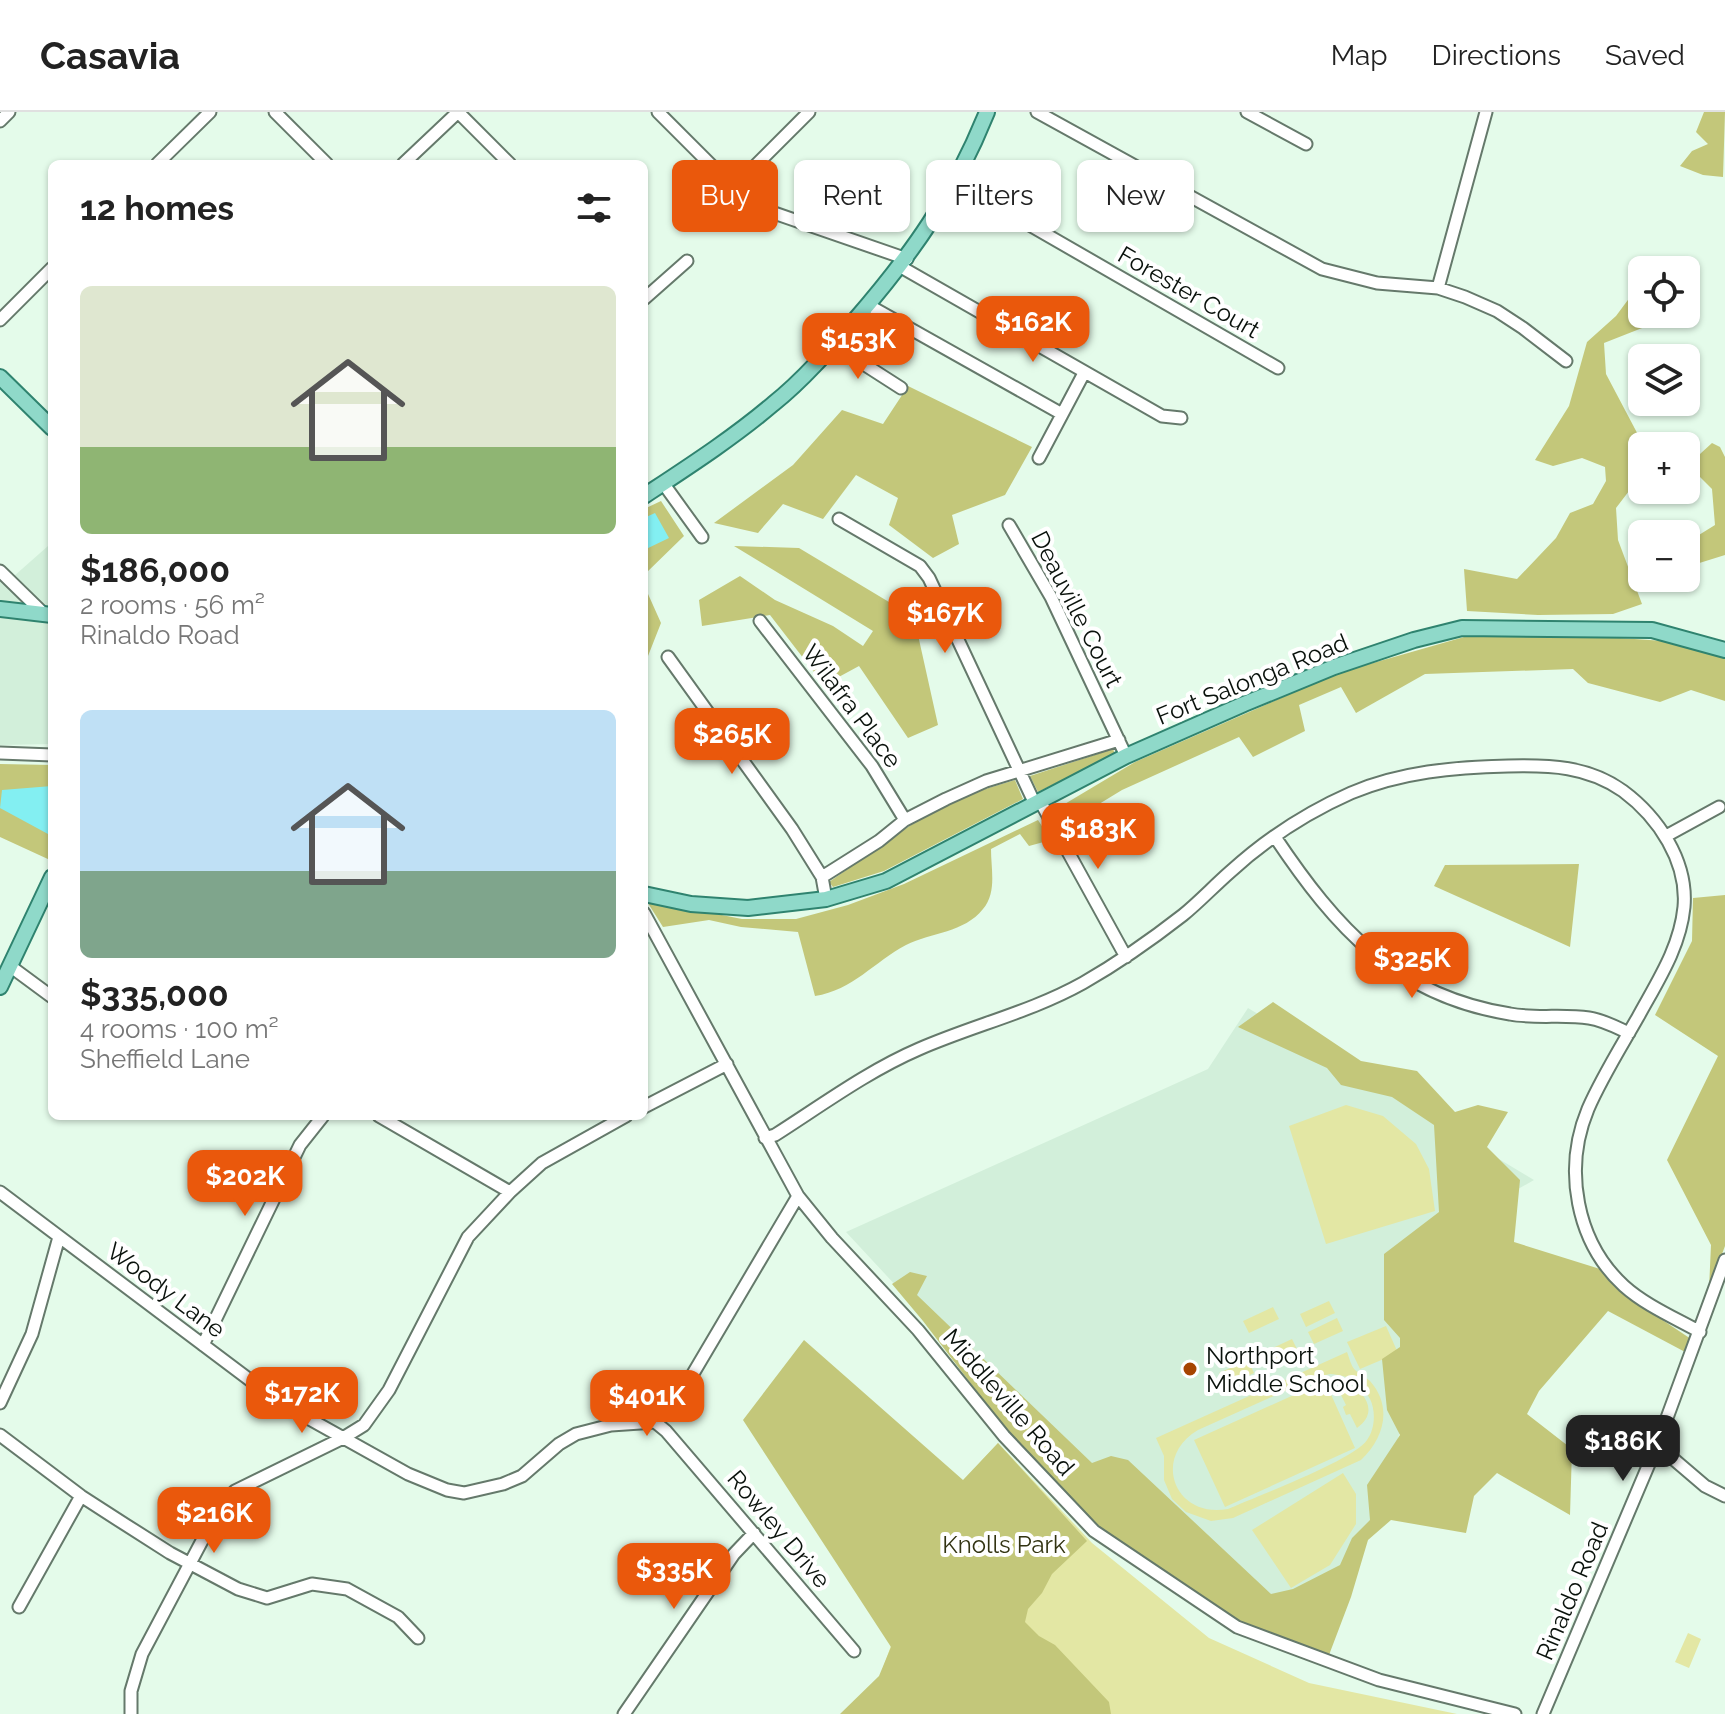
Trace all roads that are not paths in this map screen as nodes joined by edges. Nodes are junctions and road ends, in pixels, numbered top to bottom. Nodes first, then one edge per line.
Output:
1 (9, 112) edge
2 (210, 112) edge
3 (275, 112) edge
4 (458, 112) edge
5 (658, 112) edge
6 (809, 112) edge
7 (987, 112) edge
8 (1037, 112) edge
9 (1247, 112) edge
10 (1486, 112) edge
11 (0, 121) edge
12 (1306, 144) dead end
13 (161, 160) edge
14 (323, 160) edge
15 (407, 160) edge
16 (506, 160) edge
17 (705, 160) edge
18 (761, 160) edge
19 (967, 160) edge
20 (778, 217) edge
21 (926, 231) edge
22 (1042, 232) edge
23 (687, 261) dead end
24 (904, 263) junction
25 (48, 272) edge
26 (1438, 288) junction
27 (648, 295) edge
28 (868, 305) junction
29 (0, 320) edge
30 (834, 345) junction
31 (1566, 361) dead end
32 (1278, 368) dead end
33 (1084, 373) junction
34 (0, 377) edge
35 (901, 388) dead end
36 (1062, 414) junction
37 (1181, 418) dead end
38 (48, 424) edge
39 (1039, 458) dead end
40 (663, 483) junction
41 (648, 493) edge
42 (839, 519) dead end
43 (1009, 525) dead end
44 (702, 537) dead end
45 (0, 571) edge
46 (0, 609) edge
47 (48, 614) edge
48 (760, 621) dead end
49 (1725, 650) edge
50 (668, 657) dead end
51 (1119, 740) junction
52 (0, 753) edge
53 (48, 755) edge
54 (1126, 756) junction
55 (1018, 772) junction
56 (1037, 802) junction
57 (1719, 807) dead end
58 (905, 820) junction
59 (1666, 836) junction
60 (1275, 837) junction
61 (822, 877) junction
62 (48, 885) edge
63 (648, 895) edge
64 (826, 899) junction
65 (648, 920) edge
66 (1126, 957) junction
67 (10, 966) junction
68 (0, 987) edge
69 (48, 994) edge
70 (1629, 1033) junction
71 (727, 1064) junction
72 (648, 1105) edge
73 (320, 1120) edge
74 (386, 1120) edge
75 (614, 1120) edge
76 (765, 1138) junction
77 (0, 1192) edge
78 (510, 1192) junction
79 (798, 1196) junction
80 (59, 1237) junction
81 (1725, 1260) edge
82 (1720, 1289) edge
83 (1700, 1332) junction
84 (203, 1345) junction
85 (0, 1403) edge
86 (655, 1422) junction
87 (0, 1435) edge
88 (343, 1438) junction
89 (1657, 1445) junction
90 (81, 1496) junction
91 (1725, 1496) edge
92 (754, 1533) junction
93 (189, 1563) junction
94 (19, 1607) dead end
95 (418, 1638) dead end
96 (854, 1651) dead end
97 (133, 1712) edge
98 (624, 1714) edge
99 (1515, 1714) edge
100 (1543, 1714) edge

1 - 11 street
2 - 13 street
3 - 14 street
4 - 15 street
4 - 16 street
5 - 17 street
6 - 18 street
7 - 19 main road
8 - 26 street
9 - 12 street
10 - 26 street
20 - 24 street
21 - 24 main road
22 - 32 street, Forester Court
23 - 27 street
24 - 28 main road
24 - 33 street
25 - 29 street
26 - 31 street
28 - 30 main road
28 - 36 street
30 - 35 street
30 - 40 main road
33 - 36 street
33 - 37 street
34 - 38 main road
36 - 39 street
40 - 41 main road
40 - 44 street
42 - 55 street
43 - 51 street, Deauville Court
45 - 47 street
46 - 47 main road
48 - 58 street, Wilafra Place
49 - 54 main road, Fort Salonga Road
50 - 61 street
51 - 54 street, Deauville Court
51 - 55 street
52 - 53 street
54 - 56 main road, Fort Salonga Road
55 - 56 street
55 - 58 street
56 - 64 main road, Fort Salonga Road
56 - 66 street
57 - 59 street
58 - 61 street
59 - 60 street
59 - 70 street
60 - 66 street
60 - 70 street
61 - 64 street
62 - 67 main road
63 - 64 main road, Fort Salonga Road
65 - 71 street, Middleville Road
66 - 76 street
67 - 68 main road
67 - 69 street
70 - 83 street
71 - 72 street
71 - 76 street, Middleville Road
73 - 84 street
74 - 78 street
75 - 78 street
76 - 79 street, Middleville Road
77 - 80 street, Woody Lane
78 - 88 street
79 - 86 street
79 - 99 street, Middleville Road
80 - 84 street, Woody Lane
80 - 85 street
81 - 82 street, Rinaldo Road
82 - 83 street, Rinaldo Road
83 - 89 street, Rinaldo Road
84 - 88 street, Woody Lane
86 - 88 street, Woody Lane
86 - 92 street, Rowley Drive
87 - 90 street
88 - 93 street
89 - 91 street
89 - 100 street, Rinaldo Road
90 - 93 street
90 - 94 street
92 - 96 street, Rowley Drive
92 - 98 street
93 - 95 street
93 - 97 street

